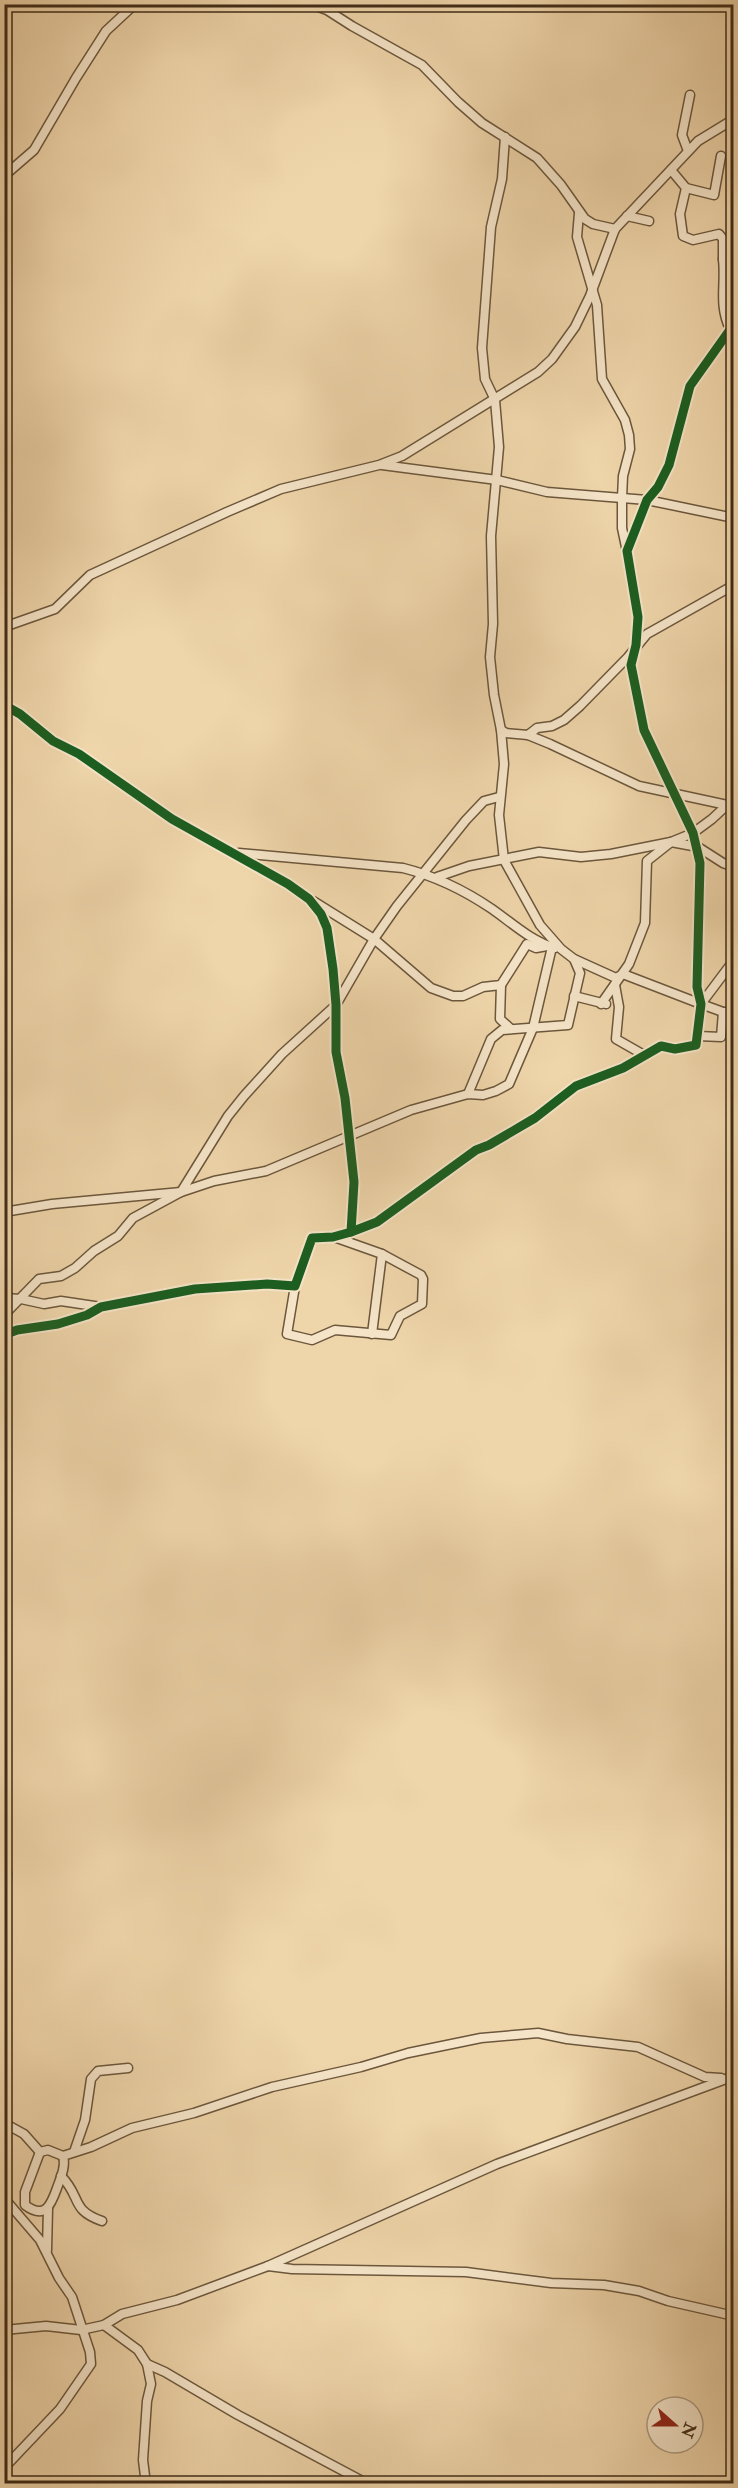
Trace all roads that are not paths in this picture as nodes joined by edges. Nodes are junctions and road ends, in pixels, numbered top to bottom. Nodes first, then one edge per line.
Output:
1 (135, 4) edge
2 (310, 4) edge
3 (690, 95) dead end
4 (734, 119) edge
5 (505, 137) junction
6 (688, 151) junction
7 (721, 156) dead end
8 (671, 170) junction
9 (4, 176) edge
10 (686, 188) junction
11 (579, 213) junction
12 (627, 216) junction
13 (649, 221) dead end
14 (615, 228) junction
15 (723, 259) junction
16 (734, 262) edge
17 (593, 290) junction
18 (732, 327) edge
19 (495, 400) junction
20 (379, 465) junction
21 (497, 480) junction
22 (622, 498) junction
23 (647, 500) junction
24 (734, 518) edge
25 (627, 551) junction
26 (734, 585) edge
27 (4, 627) edge
28 (636, 645) junction
29 (4, 705) edge
30 (501, 730) junction
31 (528, 735) junction
32 (674, 792) junction
33 (499, 797) junction
34 (730, 805) edge
35 (693, 832) junction
36 (671, 842) junction
37 (698, 848) junction
38 (230, 850) junction
39 (504, 860) junction
40 (734, 867) edge
41 (425, 874) junction
42 (436, 877) junction
43 (309, 899) junction
44 (374, 939) junction
45 (553, 947) junction
46 (734, 960) edge
47 (618, 980) junction
48 (501, 985) junction
49 (574, 996) junction
50 (617, 1003) junction
51 (601, 1004) junction
52 (336, 1005) junction
53 (701, 1005) junction
54 (723, 1012) junction
55 (734, 1012) edge
56 (533, 1028) junction
57 (511, 1029) junction
58 (698, 1036) junction
59 (644, 1055) junction
60 (468, 1094) junction
61 (348, 1138) junction
62 (181, 1192) junction
63 (4, 1212) edge
64 (351, 1232) junction
65 (333, 1237) junction
66 (382, 1254) junction
67 (295, 1286) junction
68 (4, 1298) edge
69 (21, 1299) junction
70 (102, 1307) junction
71 (4, 1315) edge
72 (372, 1334) junction
73 (4, 1335) edge
74 (7, 1873) dead end
75 (5, 1908) edge
76 (4, 1919) edge
77 (128, 2068) dead end
78 (731, 2078) edge
79 (4, 2123) edge
80 (40, 2152) junction
81 (74, 2152) junction
82 (63, 2156) junction
83 (61, 2176) junction
84 (4, 2198) edge
85 (48, 2208) junction
86 (102, 2221) dead end
87 (47, 2255) junction
88 (268, 2266) junction
89 (734, 2316) edge
90 (104, 2325) junction
91 (4, 2330) edge
92 (81, 2330) junction
93 (147, 2364) junction
94 (4, 2468) edge
95 (146, 2484) edge
96 (368, 2484) edge

1 - 9 street
2 - 5 street
3 - 6 street
4 - 6 street
5 - 11 street
5 - 19 street
6 - 8 street
7 - 10 street
8 - 10 street
8 - 12 street
10 - 15 street
11 - 14 street
11 - 17 street
12 - 13 street
12 - 14 street
14 - 17 street
15 - 16 street
15 - 18 street
17 - 19 street
17 - 22 street
18 - 23 street
19 - 20 street
19 - 21 street
20 - 21 street
20 - 27 street
21 - 22 street
21 - 30 street
22 - 23 street
22 - 25 street
23 - 24 street
23 - 25 street
25 - 28 street
26 - 28 street
28 - 31 street
28 - 32 street
29 - 38 street
30 - 31 street
30 - 33 street
31 - 32 street
32 - 34 street
32 - 35 street
33 - 39 street
33 - 41 street
34 - 35 street
35 - 36 street
35 - 37 street
36 - 37 street
36 - 39 street
36 - 47 street
37 - 40 street
37 - 53 street
38 - 41 street
38 - 43 street
39 - 42 street
39 - 45 street
41 - 42 street
41 - 44 street
42 - 45 street
43 - 44 street
43 - 52 street
44 - 48 street
44 - 52 street
45 - 47 street
45 - 48 street
45 - 49 street
45 - 56 street
46 - 53 street
47 - 50 street
47 - 51 street
47 - 53 street
48 - 57 street
49 - 51 street
49 - 56 street
50 - 51 street
50 - 59 street
52 - 61 street
52 - 62 street
53 - 54 street
53 - 58 street
54 - 55 street
54 - 58 street
56 - 57 street
56 - 60 street
57 - 60 street
58 - 59 street
59 - 64 street
60 - 61 street
61 - 62 street
61 - 64 street
62 - 63 street
62 - 69 street
64 - 65 street
65 - 66 street
65 - 67 street
66 - 72 street
66 - 72 street
67 - 70 street
67 - 72 street
68 - 69 street
69 - 70 street
69 - 71 street
70 - 73 street
74 - 75 street
75 - 76 street
77 - 81 street
78 - 81 street
78 - 88 street
79 - 80 street
80 - 82 street
80 - 85 street
81 - 82 street
82 - 83 street
83 - 85 street
83 - 86 street
84 - 87 street
85 - 87 street
87 - 92 street
88 - 89 street
88 - 90 street
90 - 92 street
90 - 93 street
91 - 92 street
92 - 94 street
93 - 95 street
93 - 96 street

